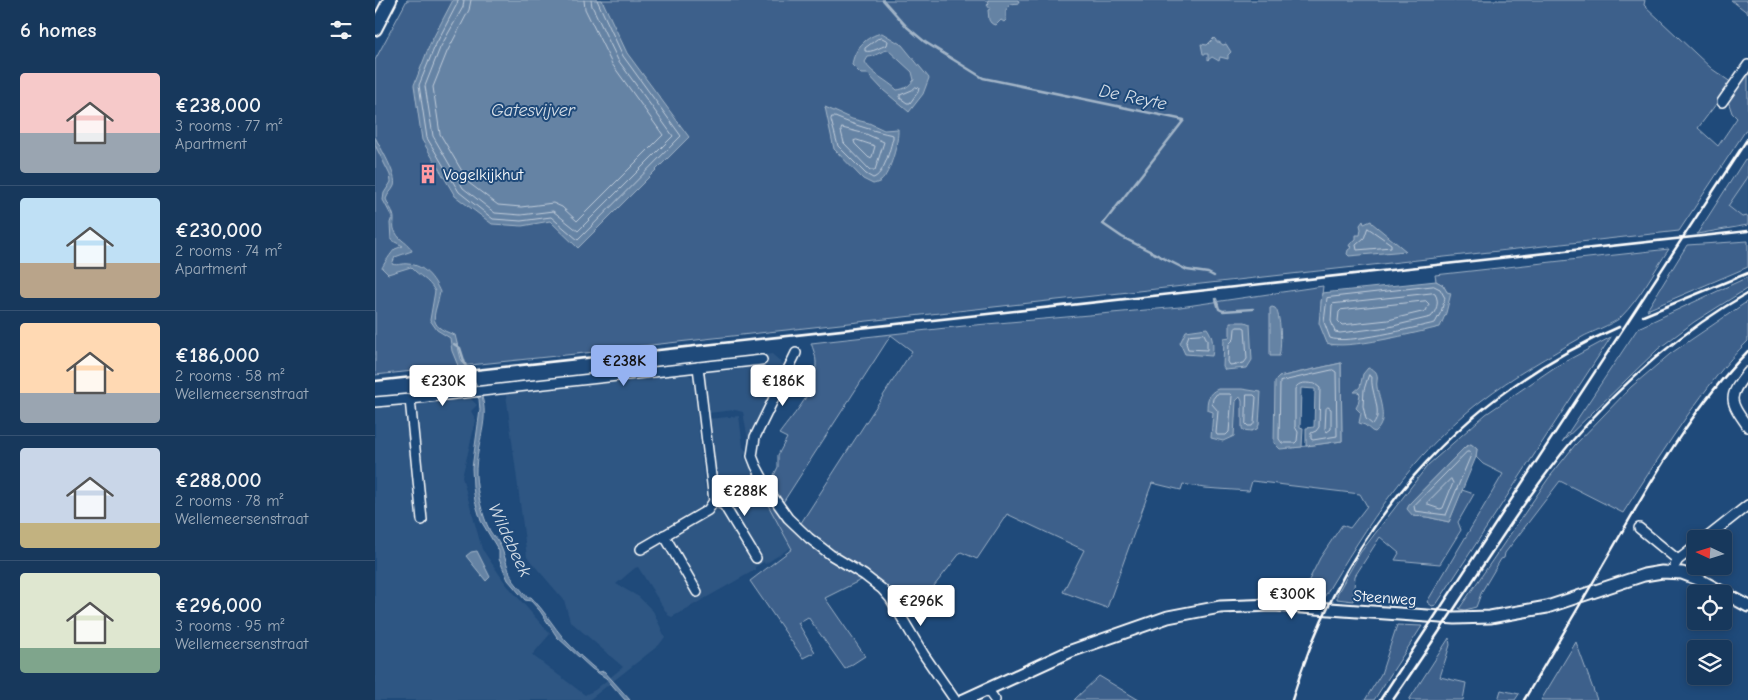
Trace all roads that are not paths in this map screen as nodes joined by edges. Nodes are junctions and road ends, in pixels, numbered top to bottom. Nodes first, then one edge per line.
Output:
1 (390, 0) edge
2 (375, 29) edge
3 (1748, 65) edge
4 (1722, 102) dead end
5 (796, 353) dead end
6 (762, 360) dead end
7 (698, 368) junction
8 (1748, 372) edge
9 (410, 399) junction
10 (375, 402) edge
11 (1748, 427) edge
12 (714, 501) junction
13 (1748, 505) edge
14 (422, 520) dead end
15 (1639, 528) dead end
16 (1716, 530) edge
17 (664, 535) junction
18 (641, 549) dead end
19 (1687, 553) edge
20 (756, 558) dead end
21 (1678, 560) junction
22 (1673, 572) junction
23 (697, 592) dead end
24 (1748, 606) edge
25 (987, 689) junction
26 (955, 700) edge
27 (964, 700) edge
28 (995, 700) edge

1 - 2 highway
3 - 4 street
5 - 26 street
6 - 7 street
7 - 9 street
7 - 12 street
8 - 11 street
9 - 10 street
9 - 14 street
12 - 17 street
12 - 20 street
13 - 16 street
15 - 21 street
17 - 18 street
17 - 23 street
19 - 21 street
21 - 22 street
22 - 24 main road, Steenweg
22 - 25 main road, Steenweg
25 - 27 main road, Steenweg
25 - 28 street

